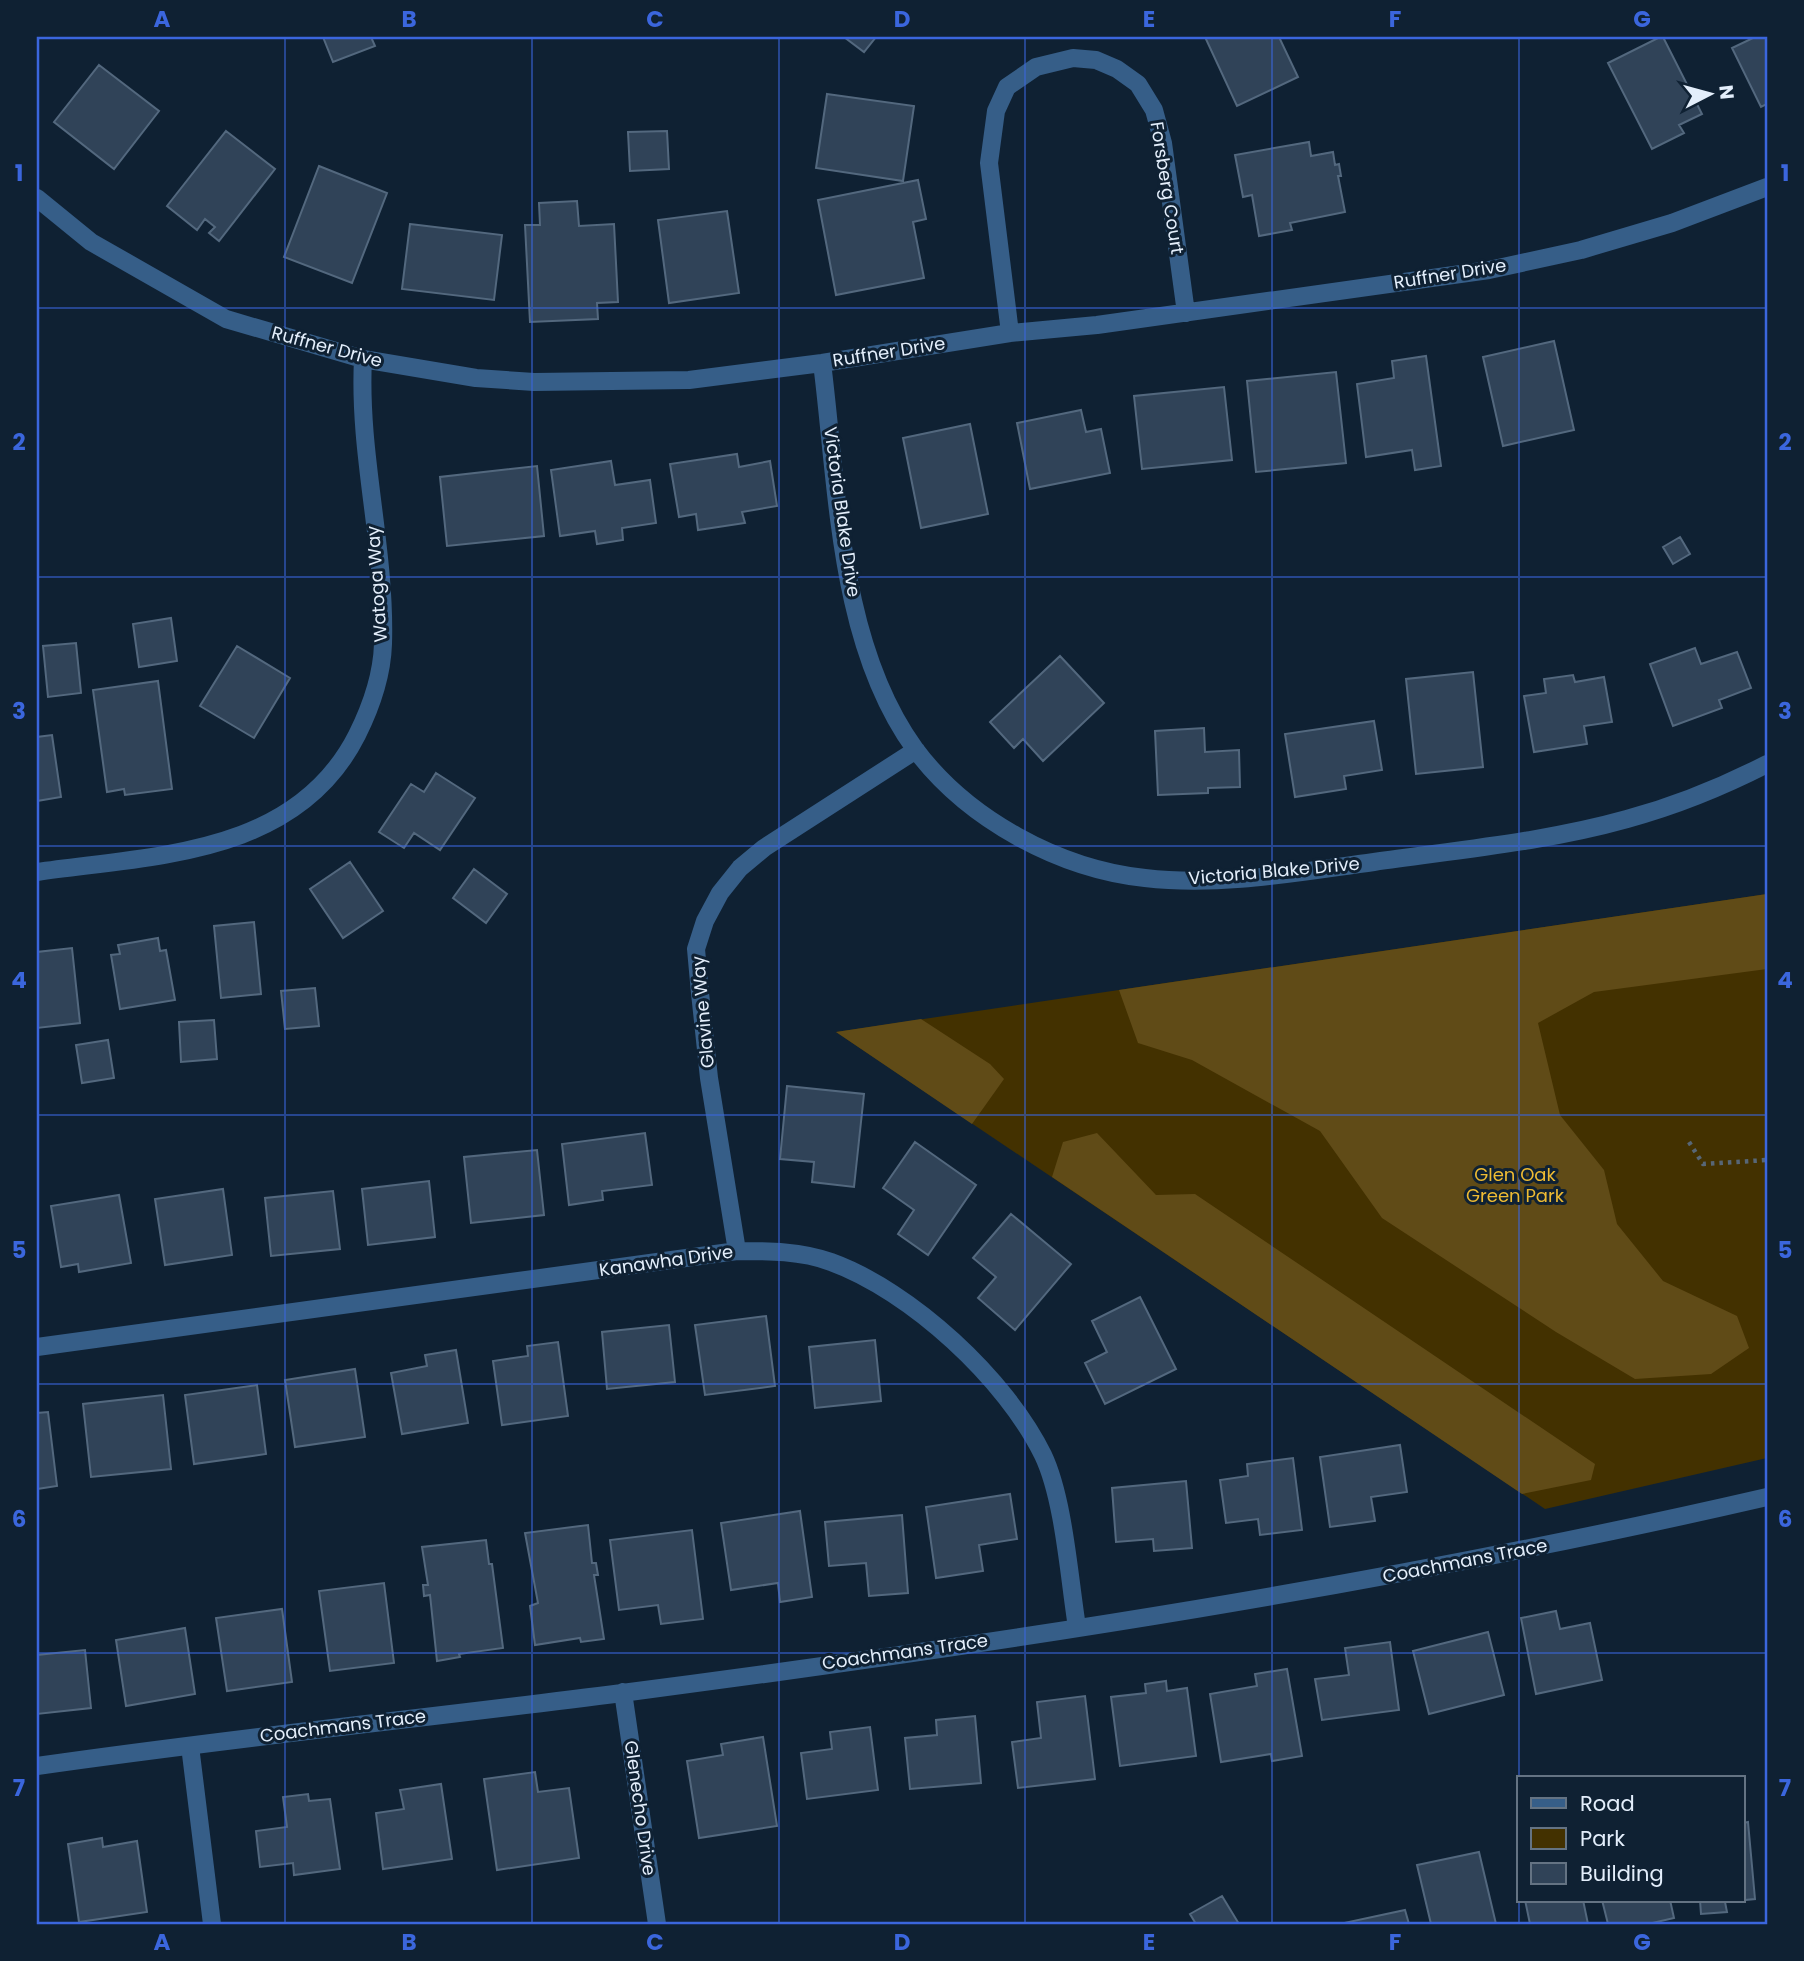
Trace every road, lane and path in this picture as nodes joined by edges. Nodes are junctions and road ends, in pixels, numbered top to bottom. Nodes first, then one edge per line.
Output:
1 (1767, 187) edge
2 (37, 198) edge
3 (1186, 313) junction
4 (1010, 333) junction
5 (363, 359) junction
6 (822, 363) junction
7 (916, 750) junction
8 (1767, 764) edge
9 (37, 872) edge
10 (1689, 1142) dead end
11 (1767, 1160) edge
12 (737, 1251) junction
13 (37, 1347) edge
14 (1767, 1497) edge
15 (1077, 1627) junction
16 (623, 1692) junction
17 (190, 1746) junction
18 (37, 1766) edge
19 (212, 1924) edge
20 (657, 1924) edge

1 - 3 street, Ruffner Drive
2 - 5 street, Ruffner Drive
3 - 4 street, Ruffner Drive
3 - 4 street, Forsberg Court
4 - 6 street, Ruffner Drive
5 - 6 street, Ruffner Drive
5 - 9 street, Watoga Way
6 - 7 street, Victoria Blake Drive
7 - 8 street, Victoria Blake Drive
7 - 12 street, Glavine Way
10 - 11 path
12 - 13 street, Kanawha Drive
12 - 15 street, Kanawha Drive
14 - 15 street, Coachmans Trace
15 - 16 street, Coachmans Trace
16 - 17 street, Coachmans Trace
16 - 20 street, Glenecho Drive
17 - 18 street, Coachmans Trace
17 - 19 street

